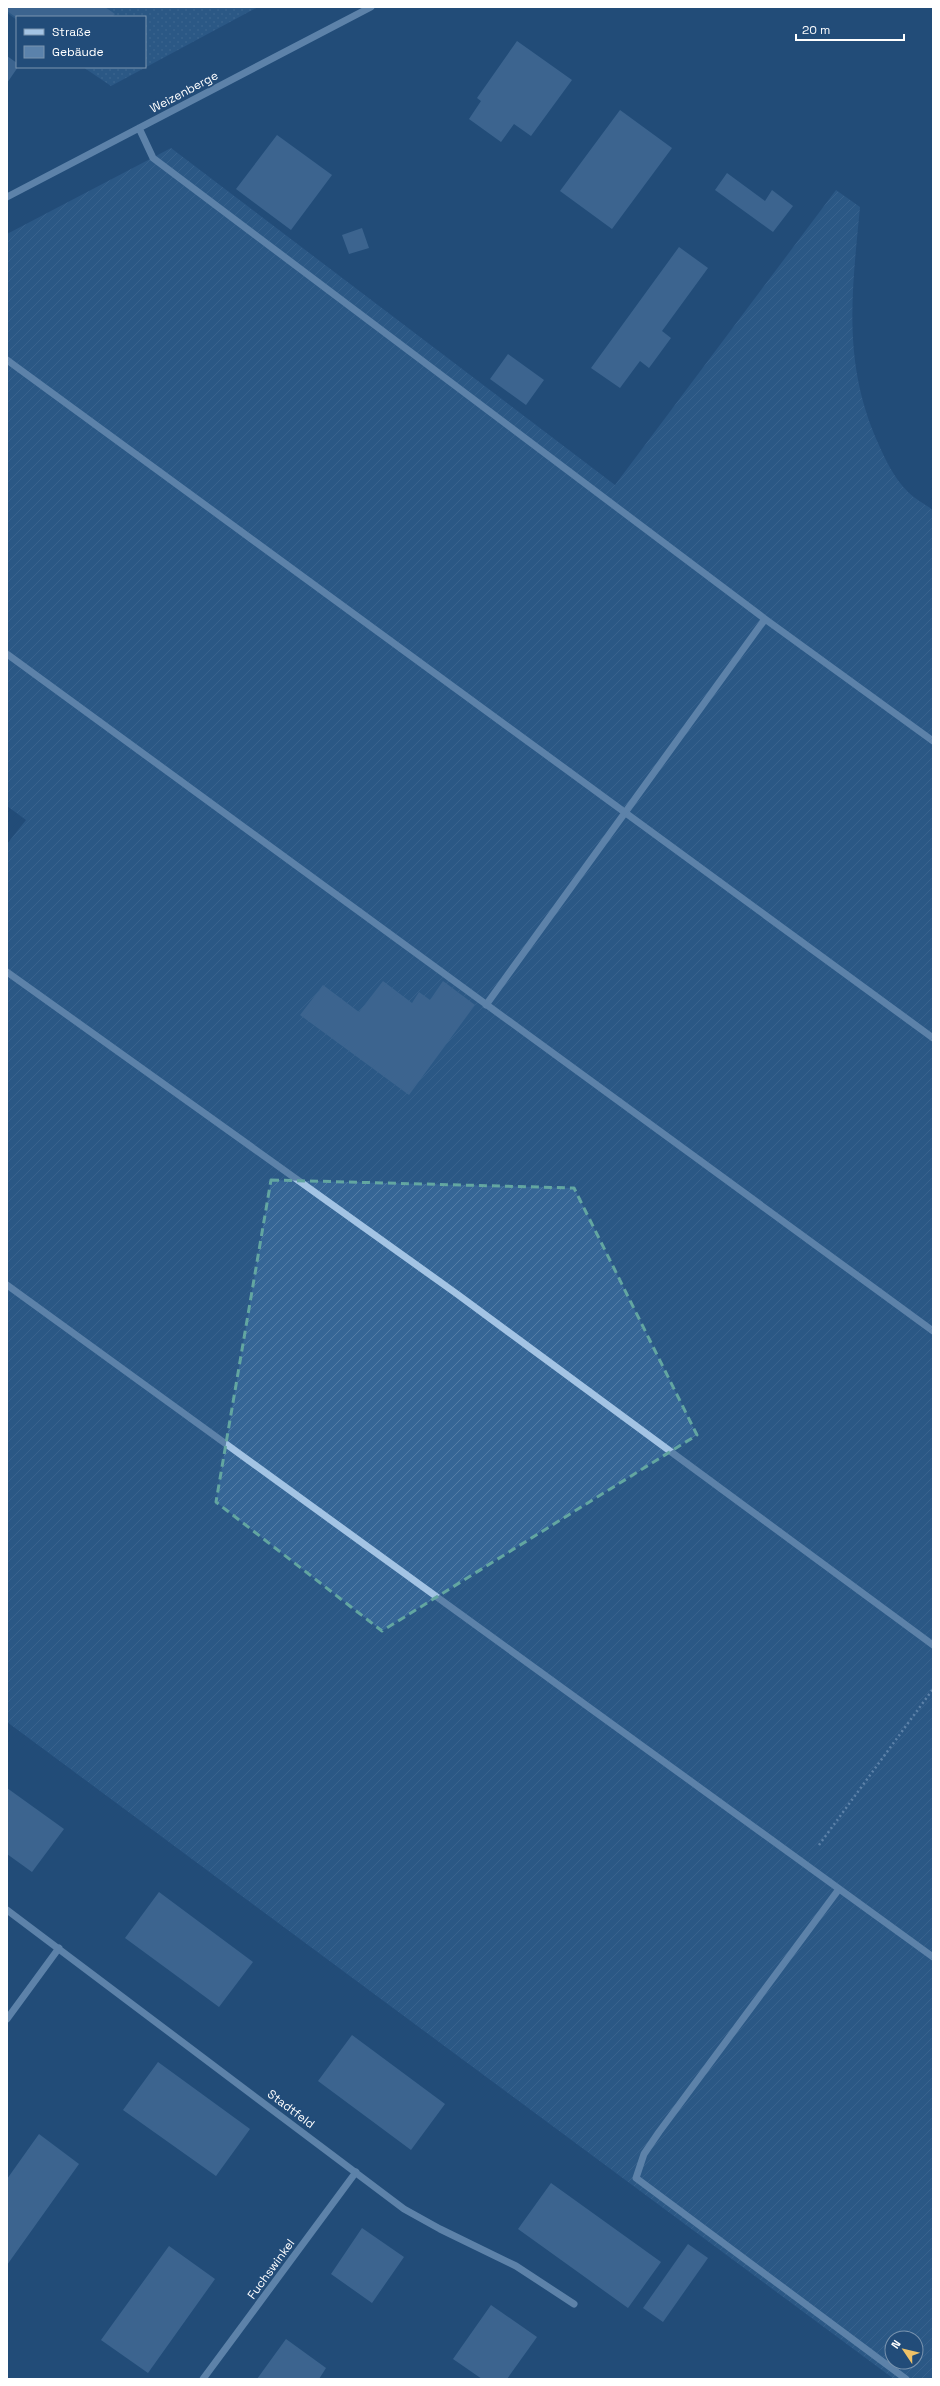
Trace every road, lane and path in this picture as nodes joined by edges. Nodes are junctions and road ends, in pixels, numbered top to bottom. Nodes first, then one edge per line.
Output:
1 (371, 7) edge
2 (139, 128) junction
3 (7, 197) edge
4 (7, 360) edge
5 (765, 619) junction
6 (7, 654) edge
7 (933, 741) edge
8 (626, 813) junction
9 (7, 972) edge
10 (486, 1005) junction
11 (933, 1038) edge
12 (7, 1285) edge
13 (933, 1331) edge
14 (933, 1645) edge
15 (933, 1689) edge
16 (805, 1864) junction
17 (839, 1888) junction
18 (7, 1910) edge
19 (59, 1948) junction
20 (933, 1957) edge
21 (7, 2018) edge
22 (356, 2172) junction
23 (574, 2304) dead end
24 (203, 2379) edge
25 (906, 2379) edge

1 - 2 street, Weizenberge
2 - 3 street, Weizenberge
2 - 5 street
4 - 8 street
5 - 7 street
5 - 8 street
6 - 10 street
8 - 10 street
8 - 11 street
9 - 14 street
10 - 13 street
12 - 16 street
15 - 16 path
16 - 17 street
17 - 20 street
17 - 25 street
18 - 19 street, Stadtfeld
19 - 21 street
19 - 22 street, Stadtfeld
22 - 23 street, Stadtfeld
22 - 24 street, Fuchswinkel

